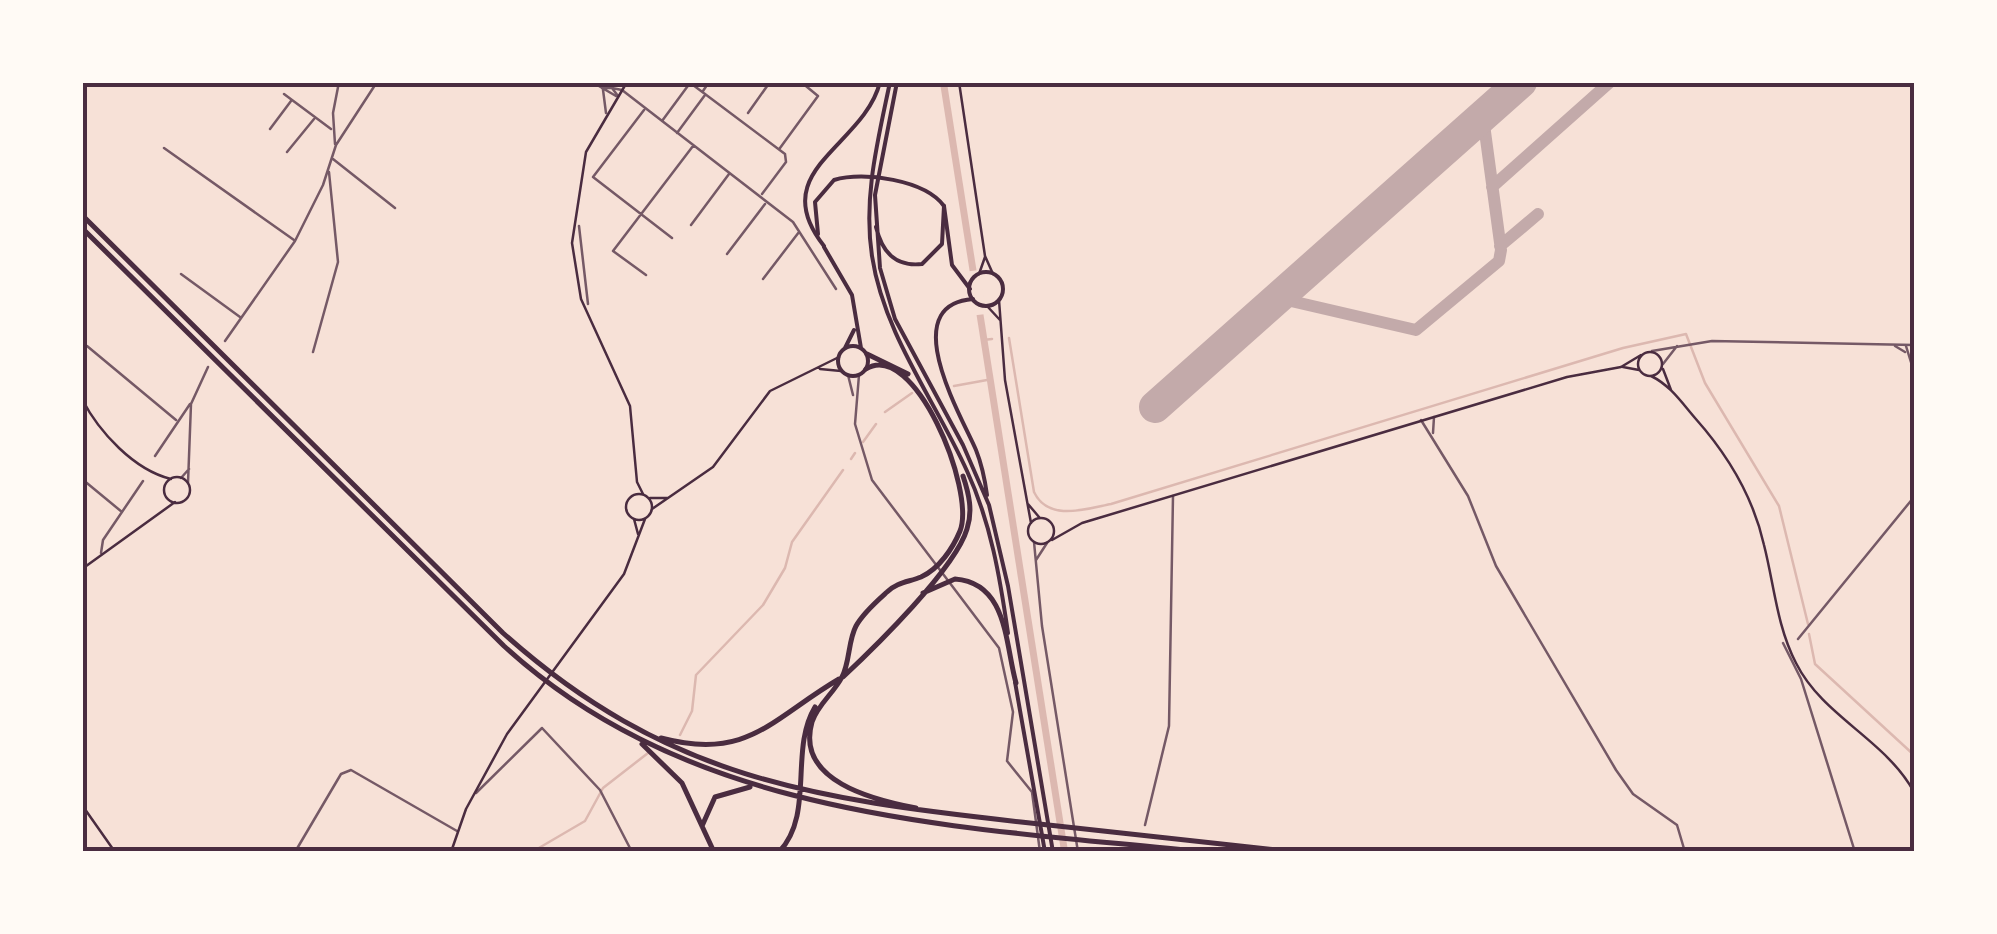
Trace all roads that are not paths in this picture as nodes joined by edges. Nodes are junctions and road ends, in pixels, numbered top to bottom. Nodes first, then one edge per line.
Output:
1 (339, 82) edge
2 (377, 82) edge
3 (592, 82) edge
4 (602, 82) edge
5 (627, 82) edge
6 (710, 82) edge
7 (770, 82) edge
8 (801, 82) edge
9 (880, 82) edge
10 (894, 82) edge
11 (958, 82) edge
12 (689, 83) edge
13 (697, 85) edge
14 (612, 88) junction
15 (600, 89) junction
16 (622, 90) junction
17 (284, 94) dead end
18 (704, 94) junction
19 (618, 96) junction
20 (292, 100) junction
21 (644, 110) junction
22 (748, 113) dead end
23 (606, 114) junction
24 (315, 118) junction
25 (661, 122) junction
26 (270, 129) dead end
27 (332, 130) junction
28 (676, 134) junction
29 (336, 146) junction
30 (692, 146) junction
31 (164, 148) dead end
32 (779, 149) junction
33 (287, 152) dead end
34 (332, 158) junction
35 (329, 170) junction
36 (730, 174) junction
37 (760, 196) junction
38 (767, 201) junction
39 (944, 206) junction
40 (396, 208) dead end
41 (642, 214) junction
42 (82, 215) edge
43 (874, 215) junction
44 (579, 226) dead end
45 (692, 226) dead end
46 (82, 228) edge
47 (800, 231) junction
48 (672, 238) dead end
49 (295, 241) junction
50 (824, 246) junction
51 (727, 254) dead end
52 (985, 256) junction
53 (581, 267) junction
54 (574, 268) junction
55 (181, 274) dead end
56 (980, 274) junction
57 (993, 274) junction
58 (646, 276) dead end
59 (956, 276) junction
60 (763, 279) dead end
61 (972, 280) junction
62 (836, 289) dead end
63 (970, 289) junction
64 (973, 299) junction
65 (1000, 300) junction
66 (588, 304) dead end
67 (986, 306) junction
68 (241, 318) junction
69 (1001, 321) junction
70 (855, 326) junction
71 (224, 341) dead end
72 (1682, 343) junction
73 (1894, 345) junction
74 (1905, 345) junction
75 (87, 346) dead end
76 (1914, 348) edge
77 (844, 349) junction
78 (864, 351) junction
79 (314, 352) dead end
80 (1652, 352) junction
81 (1905, 352) junction
82 (1641, 355) junction
83 (838, 357) junction
84 (1910, 359) junction
85 (208, 366) dead end
86 (1621, 366) junction
87 (1662, 366) junction
88 (866, 368) junction
89 (814, 370) junction
90 (1639, 370) junction
91 (841, 371) junction
92 (1914, 372) edge
93 (848, 375) junction
94 (859, 375) junction
95 (1651, 376) junction
96 (1672, 391) junction
97 (854, 396) junction
98 (82, 399) edge
99 (190, 404) junction
100 (1434, 416) junction
101 (176, 420) junction
102 (1420, 420) junction
103 (1433, 435) junction
104 (156, 456) dead end
105 (190, 467) junction
106 (158, 476) junction
107 (181, 478) junction
108 (82, 479) edge
109 (171, 479) junction
110 (143, 480) dead end
111 (637, 482) junction
112 (188, 483) junction
113 (165, 488) junction
114 (643, 494) junction
115 (1174, 494) junction
116 (166, 496) junction
117 (633, 496) junction
118 (649, 498) junction
119 (668, 498) junction
120 (1025, 498) junction
121 (1914, 498) edge
122 (175, 502) junction
123 (988, 505) junction
124 (652, 509) junction
125 (164, 510) junction
126 (123, 512) junction
127 (1040, 518) junction
128 (634, 519) junction
129 (645, 519) junction
130 (1049, 520) junction
131 (1031, 523) junction
132 (1068, 527) junction
133 (638, 536) junction
134 (1034, 542) junction
135 (1050, 542) junction
136 (101, 553) junction
137 (1034, 566) junction
138 (82, 569) edge
139 (920, 595) junction
140 (1798, 639) dead end
141 (1784, 643) dead end
142 (842, 677) junction
143 (1016, 684) junction
144 (648, 735) junction
145 (632, 737) junction
146 (755, 787) junction
147 (1914, 792) edge
148 (474, 794) junction
149 (82, 805) edge
150 (953, 815) junction
151 (1145, 826) dead end
152 (702, 829) junction
153 (457, 831) junction
154 (115, 852) edge
155 (294, 852) edge
156 (451, 852) edge
157 (632, 852) edge
158 (714, 852) edge
159 (779, 852) edge
160 (1042, 852) edge
161 (1053, 852) edge
162 (1078, 852) edge
163 (1202, 852) edge
164 (1294, 852) edge
165 (1684, 852) edge
166 (1855, 852) edge

1 - 27 street
2 - 29 street
3 - 15 street
4 - 15 street
5 - 16 main road
6 - 18 street
7 - 22 street
8 - 32 street
9 - 50 main road
10 - 43 main road
10 - 143 main road
11 - 52 main road
12 - 13 street
12 - 25 street
13 - 18 street
14 - 15 street
14 - 16 street
14 - 19 street
15 - 19 street
15 - 23 street
16 - 19 main road
16 - 21 street
17 - 20 street
18 - 28 street
18 - 32 street
19 - 23 main road
20 - 24 street
20 - 26 street
21 - 25 street
21 - 41 street
23 - 54 main road
24 - 27 street
24 - 33 street
25 - 28 street
27 - 29 street
28 - 30 street
29 - 34 street
30 - 36 street
30 - 41 street
31 - 49 street
32 - 37 street
34 - 35 street
34 - 40 street
35 - 49 street
35 - 79 street
36 - 37 street
36 - 45 street
37 - 38 street
38 - 47 street
38 - 51 street
39 - 43 main road
39 - 50 main road
39 - 59 main road
41 - 48 street
41 - 58 street
42 - 144 highway
43 - 123 main road
44 - 53 street
46 - 145 highway
47 - 60 street
47 - 62 street
49 - 68 street
50 - 70 main road
52 - 56 main road
52 - 57 main road
53 - 54 street
53 - 66 street
54 - 111 main road
55 - 68 street
56 - 57 main road
56 - 61 main road
57 - 65 main road
59 - 61 main road
59 - 63 main road
61 - 63 main road
63 - 64 main road
64 - 67 main road
64 - 123 main road
65 - 67 main road
65 - 69 main road
67 - 69 main road
68 - 71 street
69 - 120 main road
70 - 77 main road
70 - 78 main road
72 - 73 street
72 - 80 street
72 - 87 street
73 - 74 street
73 - 81 street
74 - 76 street
74 - 81 street
75 - 101 street
76 - 84 street
77 - 78 main road
77 - 83 main road
78 - 88 main road
78 - 139 highway
80 - 82 main road
80 - 87 main road
81 - 84 street
82 - 86 main road
82 - 90 main road
83 - 89 main road
83 - 91 main road
84 - 92 street
85 - 99 street
86 - 90 main road
86 - 100 main road
87 - 95 main road
87 - 96 main road
88 - 94 main road
88 - 142 highway
89 - 91 main road
89 - 119 main road
90 - 95 main road
91 - 93 main road
93 - 94 main road
93 - 97 street
94 - 97 street
95 - 96 main road
96 - 147 main road
97 - 160 street
98 - 106 main road
99 - 101 street
99 - 105 street
100 - 102 main road
100 - 103 street
101 - 104 street
102 - 103 street
102 - 115 main road
103 - 165 street
105 - 107 street
105 - 112 street
106 - 109 main road
106 - 113 main road
107 - 109 main road
107 - 112 main road
108 - 126 street
109 - 113 main road
110 - 126 street
111 - 114 main road
111 - 117 main road
112 - 122 main road
113 - 116 main road
114 - 117 main road
114 - 118 main road
115 - 132 main road
115 - 151 street
116 - 122 main road
116 - 125 main road
117 - 128 main road
118 - 119 main road
118 - 124 main road
119 - 124 main road
120 - 127 main road
120 - 131 main road
121 - 140 street
122 - 125 main road
123 - 161 main road
124 - 129 main road
125 - 136 main road
126 - 136 street
127 - 130 main road
127 - 131 main road
128 - 129 main road
128 - 133 main road
129 - 133 main road
130 - 132 main road
130 - 135 main road
131 - 134 main road
132 - 135 main road
133 - 148 main road
134 - 135 main road
134 - 137 street
135 - 137 street
136 - 138 main road
137 - 162 street
139 - 142 highway
139 - 143 highway
141 - 166 street
142 - 144 highway
142 - 150 highway
142 - 159 highway
143 - 160 main road
144 - 150 highway
145 - 146 highway
145 - 152 highway
146 - 152 highway
146 - 163 highway
148 - 153 main road
148 - 157 street
149 - 154 main road
150 - 164 highway
152 - 158 highway
153 - 155 street
153 - 156 main road

